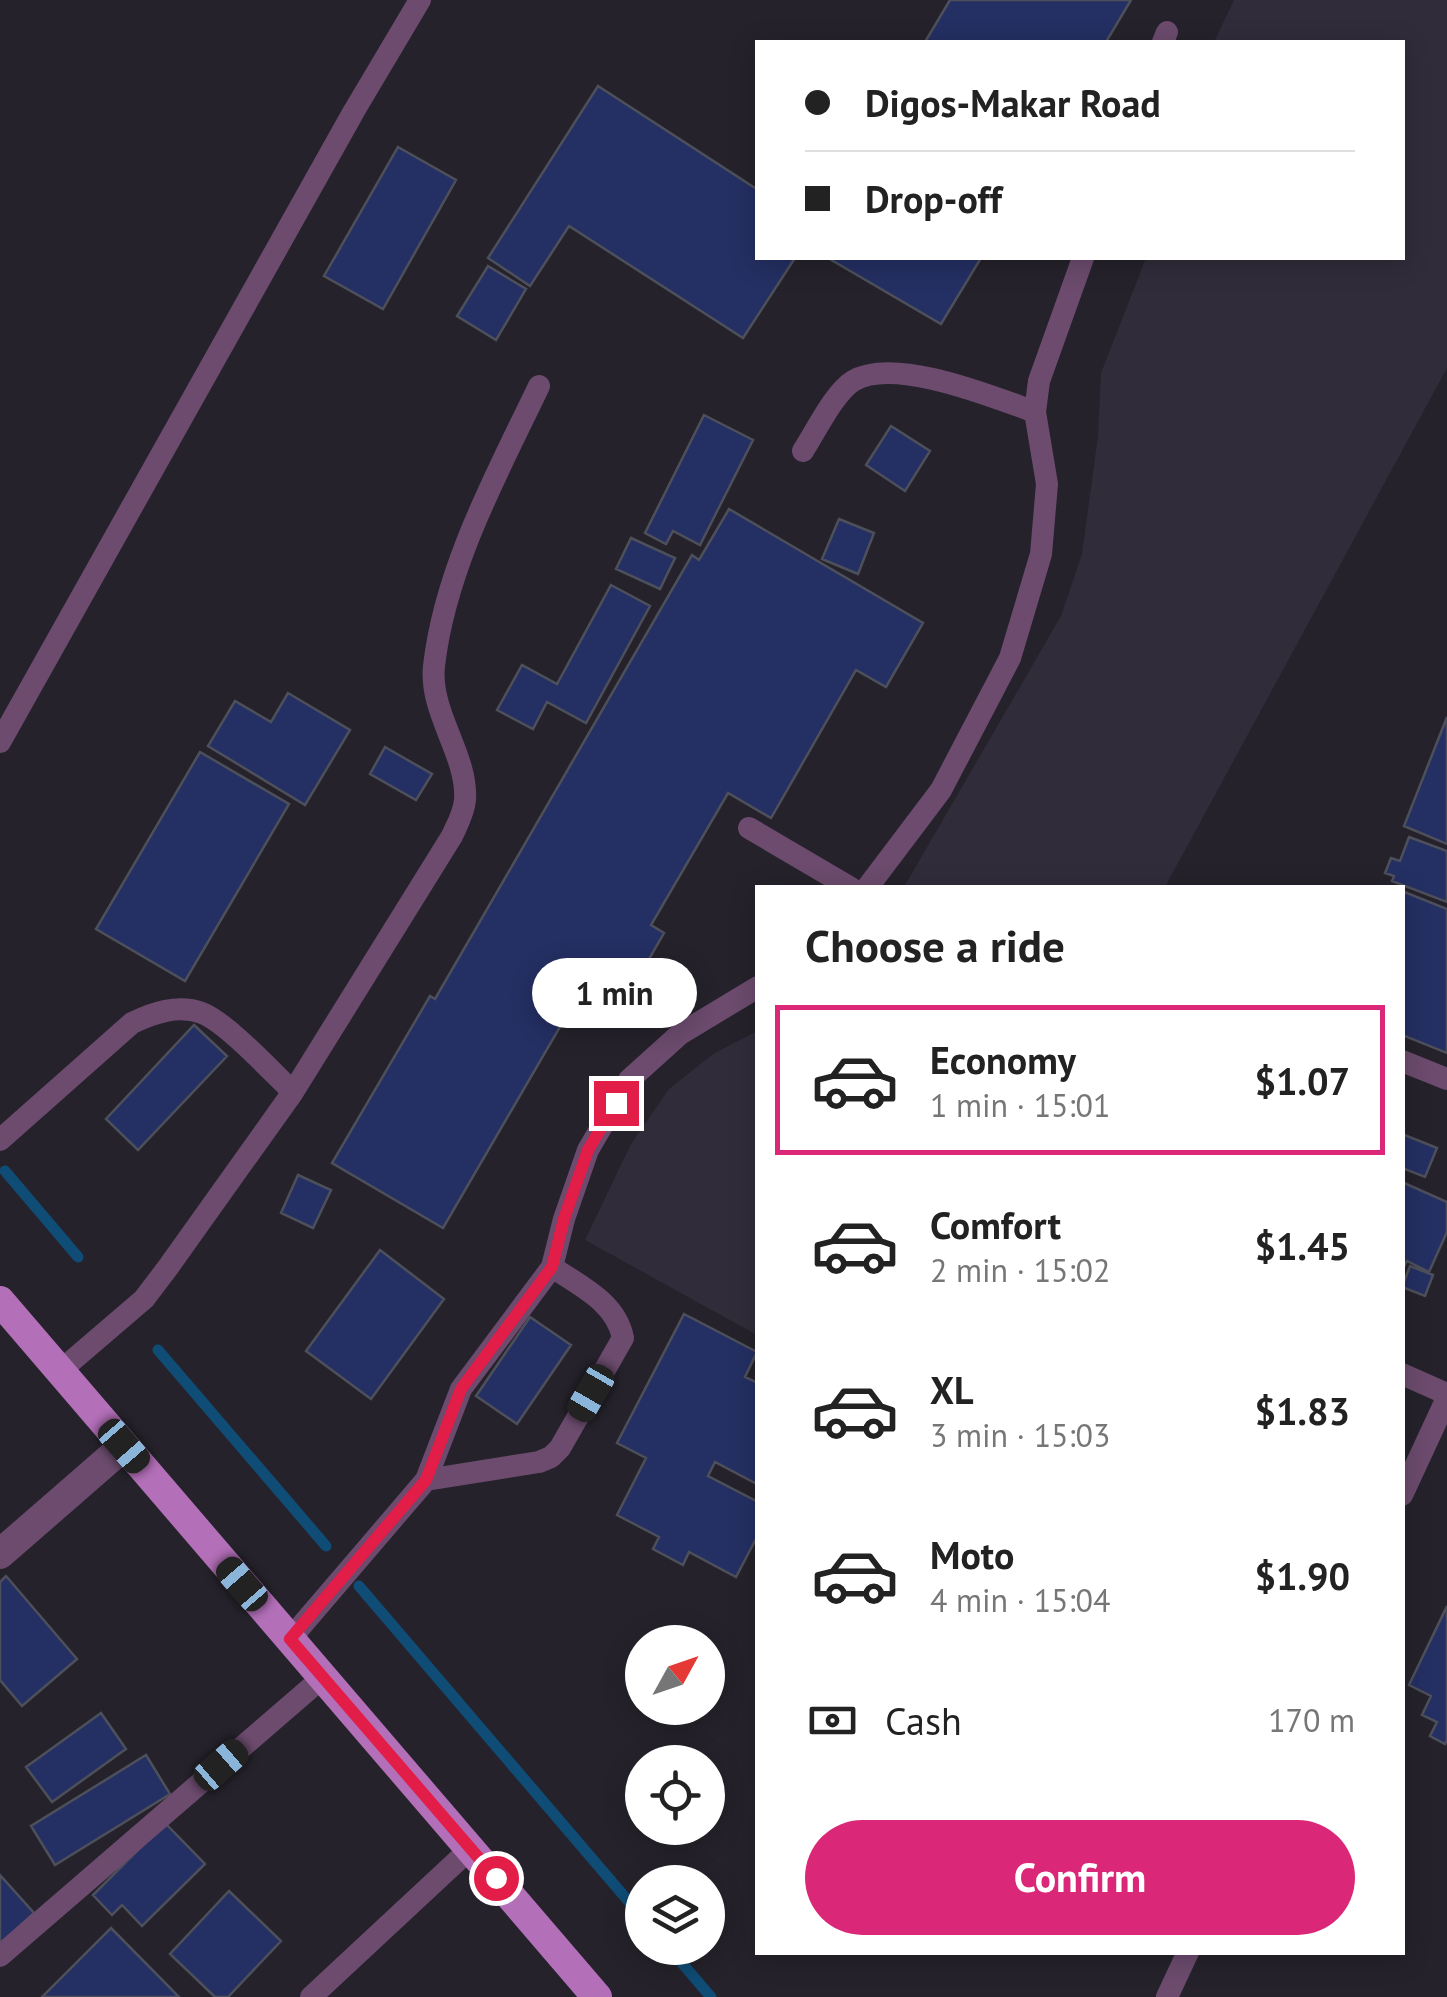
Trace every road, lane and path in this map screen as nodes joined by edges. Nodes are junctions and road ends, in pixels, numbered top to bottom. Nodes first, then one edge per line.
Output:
1 (420, 0) edge
2 (1082, 260) edge
3 (539, 386) dead end
4 (1035, 412) junction
5 (804, 451) dead end
6 (0, 742) edge
7 (749, 828) dead end
8 (845, 885) edge
9 (869, 885) edge
10 (755, 989) edge
11 (1405, 1063) edge
12 (1447, 1080) edge
13 (293, 1092) junction
14 (0, 1140) edge
15 (552, 1267) junction
16 (0, 1301) edge
17 (60, 1371) junction
18 (1405, 1375) edge
19 (1447, 1396) edge
20 (124, 1446) junction
21 (426, 1480) junction
22 (1405, 1488) edge
23 (0, 1554) edge
24 (290, 1639) junction
25 (322, 1678) junction
26 (470, 1849) junction
27 (1187, 1955) edge
28 (0, 1956) edge
29 (311, 1997) edge
30 (597, 1997) edge
31 (1167, 1997) edge

1 - 6 lane
2 - 4 lane
3 - 13 lane
4 - 5 lane
4 - 9 lane
7 - 8 lane
10 - 15 lane
11 - 12 lane
13 - 14 lane
13 - 17 lane
15 - 21 lane
15 - 21 lane
16 - 17 main road
17 - 20 main road
18 - 19 lane
19 - 22 lane
20 - 23 street
20 - 24 main road
21 - 24 lane
24 - 25 main road
25 - 26 main road
25 - 28 lane
26 - 29 lane
26 - 30 main road
27 - 31 lane

